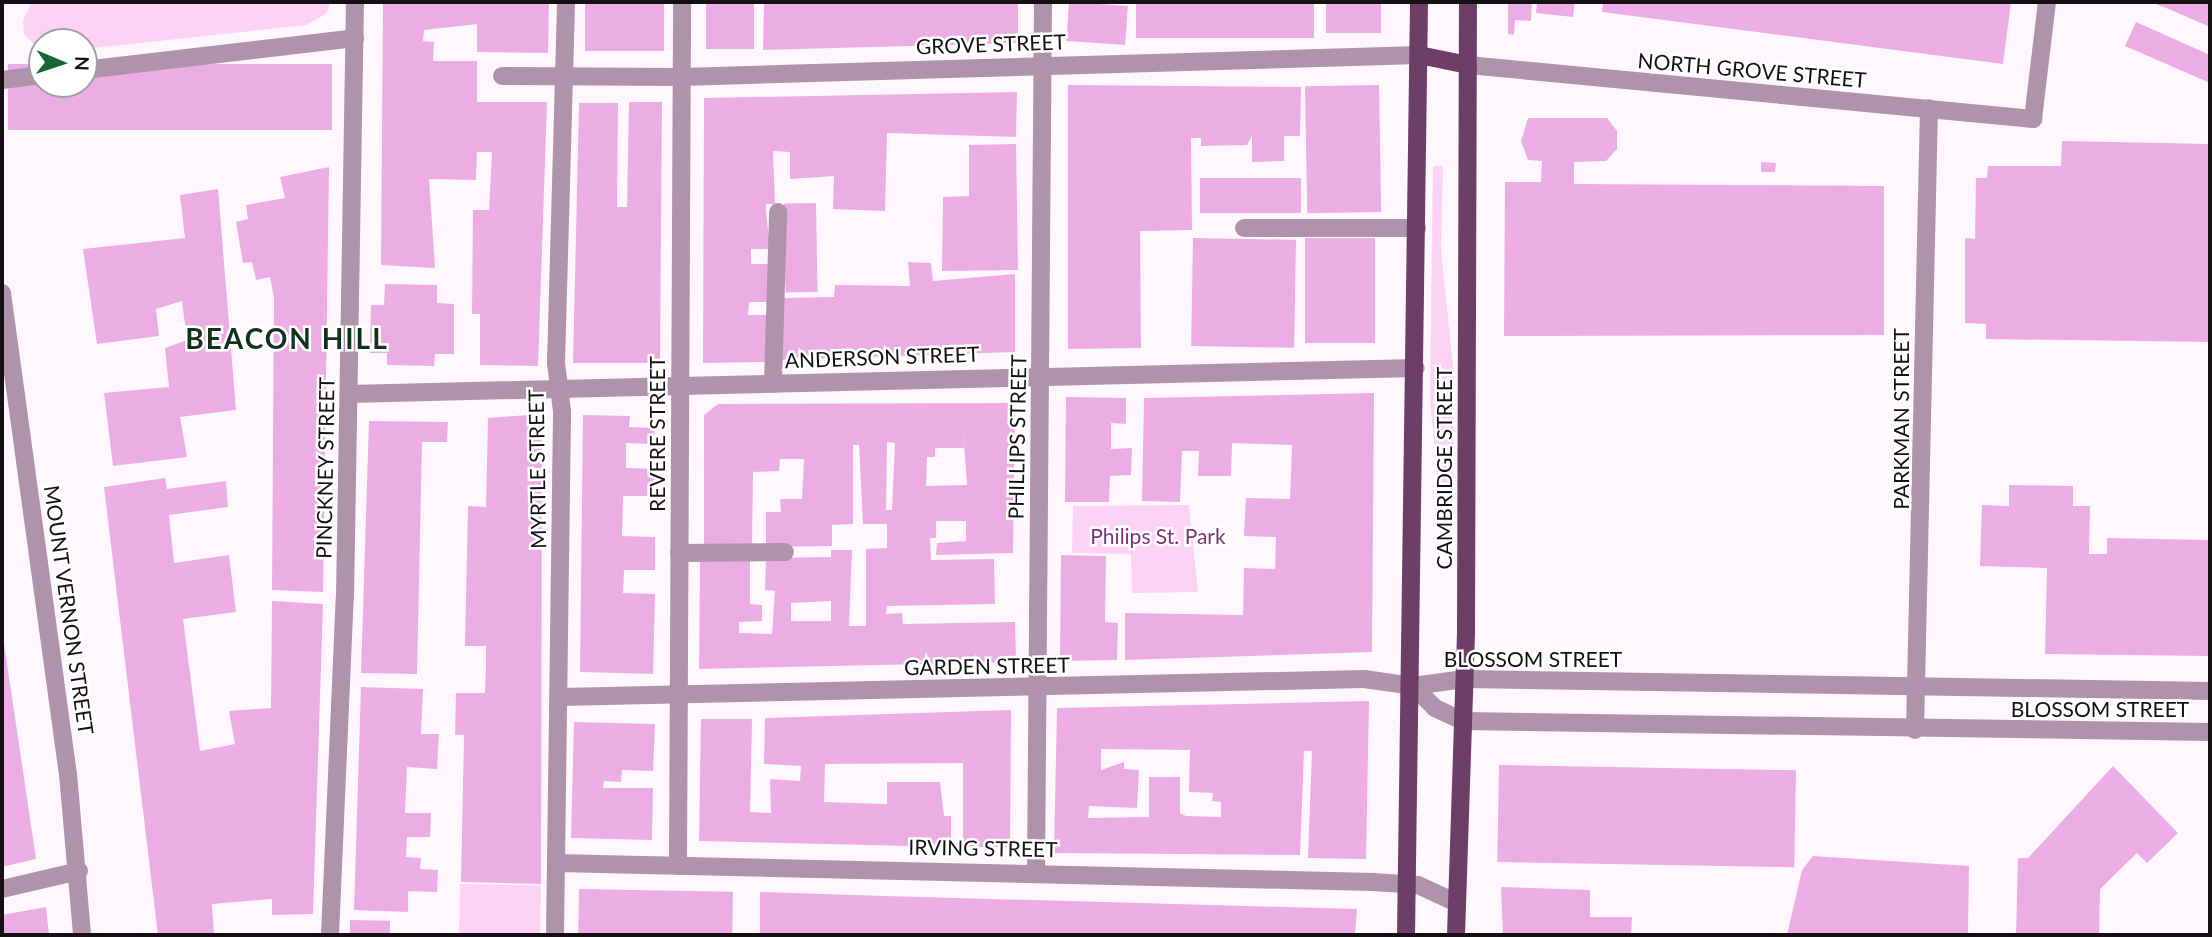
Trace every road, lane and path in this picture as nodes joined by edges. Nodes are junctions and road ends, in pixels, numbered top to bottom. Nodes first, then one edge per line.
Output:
1 (355, 2) edge
2 (566, 2) edge
3 (682, 2) edge
4 (1043, 2) edge
5 (1419, 2) edge
6 (1468, 2) edge
7 (2047, 2) edge
8 (355, 38) junction
9 (1419, 55) junction
10 (1043, 65) junction
11 (1468, 65) junction
12 (98, 68) edge
13 (502, 76) dead end
14 (28, 77) edge
15 (566, 77) junction
16 (682, 77) junction
17 (2, 80) edge
18 (1929, 108) junction
19 (778, 212) dead end
20 (1244, 228) dead end
21 (1418, 228) junction
22 (2, 293) edge
23 (1416, 368) junction
24 (1040, 374) junction
25 (773, 383) junction
26 (680, 388) junction
27 (559, 390) junction
28 (350, 394) junction
29 (785, 552) dead end
30 (679, 553) junction
31 (1465, 679) junction
32 (1413, 686) junction
33 (1038, 687) junction
34 (1916, 687) junction
35 (2210, 691) edge
36 (679, 696) junction
37 (560, 697) junction
38 (1463, 721) junction
39 (1915, 730) junction
40 (2210, 732) edge
41 (556, 863) junction
42 (678, 866) junction
43 (79, 871) junction
44 (1036, 872) junction
45 (1409, 884) junction
46 (2, 889) edge
47 (1457, 903) junction
48 (82, 935) edge
49 (330, 935) edge
50 (555, 935) edge
51 (1406, 935) edge
52 (1456, 935) edge

1 - 8 street, PINCKNEY STREET
2 - 15 street, MYRTLE STREET
3 - 16 street, REVERE STREET
4 - 10 street, PHILLIPS STREET
5 - 9 main road, CAMBRIDGE STREET
6 - 11 main road, CAMBRIDGE STREET
7 - 18 street, NORTH GROVE STREET
8 - 12 street
8 - 28 street, PINCKNEY STREET
9 - 10 street, GROVE STREET
9 - 11 main road
9 - 21 main road, CAMBRIDGE STREET
10 - 16 street, GROVE STREET
10 - 24 street, PHILLIPS STREET
11 - 18 street, NORTH GROVE STREET
11 - 31 main road, CAMBRIDGE STREET
13 - 15 street, GROVE STREET
14 - 17 street
15 - 16 street, GROVE STREET
15 - 27 street, MYRTLE STREET
16 - 26 street, REVERE STREET
18 - 34 street, PARKMAN STREET
19 - 25 street
20 - 21 street
21 - 23 main road, CAMBRIDGE STREET
22 - 43 street, MOUNT VERNON STREET
23 - 24 street, ANDERSON STREET
23 - 32 main road, CAMBRIDGE STREET
24 - 25 street, ANDERSON STREET
24 - 33 street, PHILLIPS STREET
25 - 26 street, ANDERSON STREET
26 - 27 street, ANDERSON STREET
26 - 30 street, REVERE STREET
27 - 28 street, ANDERSON STREET
27 - 37 street, MYRTLE STREET
28 - 49 street, PINCKNEY STREET
29 - 30 street
30 - 36 street, REVERE STREET
31 - 32 street, BLOSSOM STREET
31 - 34 street, BLOSSOM STREET
31 - 38 main road, CAMBRIDGE STREET
32 - 33 street, GARDEN STREET
32 - 38 street, BLOSSOM STREET
32 - 45 main road, CAMBRIDGE STREET
33 - 36 street, GARDEN STREET
33 - 44 street, PHILLIPS STREET
34 - 35 street, BLOSSOM STREET
34 - 39 street, PARKMAN STREET
36 - 37 street, GARDEN STREET
36 - 42 street, REVERE STREET
37 - 41 street, MYRTLE STREET
38 - 39 street, BLOSSOM STREET
38 - 47 main road, CAMBRIDGE STREET
39 - 40 street, BLOSSOM STREET
41 - 42 street, IRVING STREET
41 - 50 street, MYRTLE STREET
42 - 44 street, IRVING STREET
43 - 46 street
43 - 48 street, MOUNT VERNON STREET
44 - 45 street, IRVING STREET
45 - 47 street, IRVING STREET
45 - 51 main road, CAMBRIDGE STREET
47 - 52 main road, CAMBRIDGE STREET

